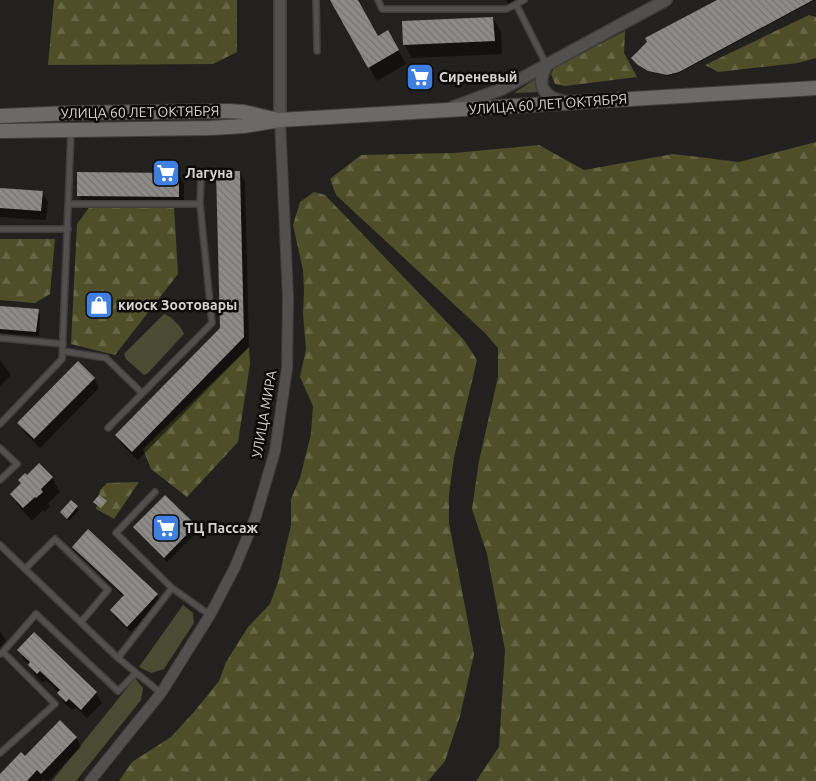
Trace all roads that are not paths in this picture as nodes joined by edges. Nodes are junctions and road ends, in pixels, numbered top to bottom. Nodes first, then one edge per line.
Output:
1 (280, 0) edge
2 (316, 0) edge
3 (378, 0) edge
4 (524, 0) edge
5 (666, 0) edge
6 (516, 4) junction
7 (317, 51) dead end
8 (547, 65) junction
9 (816, 88) edge
10 (502, 89) junction
11 (572, 103) junction
12 (509, 108) junction
13 (441, 112) junction
14 (71, 113) junction
15 (0, 116) edge
16 (280, 120) junction
17 (71, 130) junction
18 (0, 131) edge
19 (201, 178) dead end
20 (69, 204) junction
21 (200, 204) junction
22 (0, 229) edge
23 (68, 229) junction
24 (0, 338) edge
25 (63, 344) junction
26 (63, 351) junction
27 (142, 393) junction
28 (0, 424) edge
29 (108, 428) dead end
30 (0, 448) edge
31 (0, 480) edge
32 (155, 492) dead end
33 (0, 545) edge
34 (24, 569) junction
35 (172, 588) junction
36 (210, 615) junction
37 (81, 622) junction
38 (1, 653) edge
39 (118, 658) junction
40 (136, 673) junction
41 (161, 693) junction
42 (0, 753) edge
43 (90, 781) edge

1 - 16 street, УЛИЦА МИРА
2 - 7 lane
3 - 6 lane
4 - 6 lane
5 - 8 street
6 - 8 lane
8 - 10 street
8 - 11 street
9 - 11 main road, УЛИЦА 60 ЛЕТ ОКТЯБРЯ
10 - 12 street
10 - 13 street
11 - 12 main road, УЛИЦА 60 ЛЕТ ОКТЯБРЯ
12 - 13 main road, УЛИЦА 60 ЛЕТ ОКТЯБРЯ
13 - 16 main road, УЛИЦА 60 ЛЕТ ОКТЯБРЯ
14 - 15 main road, УЛИЦА 60 ЛЕТ ОКТЯБРЯ
14 - 16 main road, УЛИЦА 60 ЛЕТ ОКТЯБРЯ
14 - 17 main road
16 - 17 main road, УЛИЦА 60 ЛЕТ ОКТЯБРЯ
16 - 36 street, УЛИЦА МИРА
17 - 18 main road, УЛИЦА 60 ЛЕТ ОКТЯБРЯ
17 - 20 lane
19 - 21 lane
20 - 21 lane
20 - 23 lane
21 - 27 lane
22 - 23 lane
23 - 25 lane
24 - 25 lane
25 - 26 lane
26 - 27 lane
26 - 28 lane
27 - 29 lane
30 - 31 lane
32 - 35 lane
33 - 34 lane
34 - 37 lane
34 - 37 lane
35 - 36 lane
35 - 39 lane
36 - 41 street, УЛИЦА МИРА
37 - 39 lane
38 - 40 lane
38 - 42 lane
39 - 40 lane
40 - 41 lane
41 - 43 street, УЛИЦА МИРА

